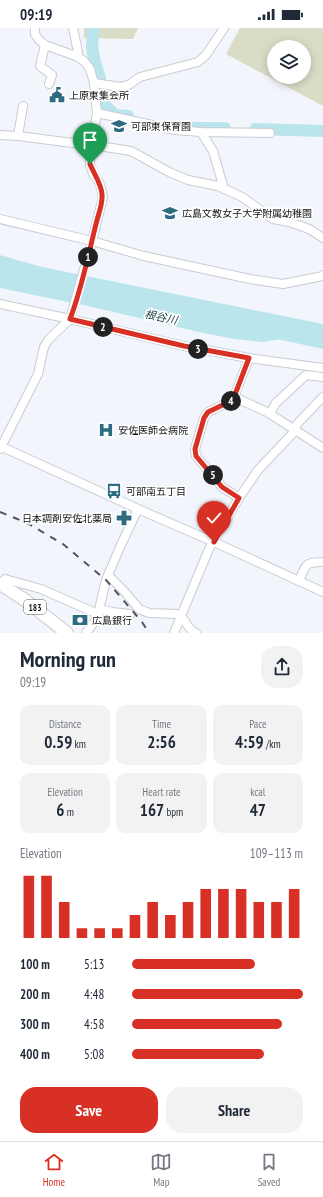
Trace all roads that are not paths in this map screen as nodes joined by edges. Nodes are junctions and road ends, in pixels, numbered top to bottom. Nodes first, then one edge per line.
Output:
1 (35, 28) edge
2 (73, 28) edge
3 (224, 28) edge
4 (45, 44) junction
5 (76, 56) junction
6 (49, 84) dead end
7 (98, 84) junction
8 (23, 106) dead end
9 (97, 113) junction
10 (201, 132) junction
11 (270, 133) dead end
12 (0, 135) edge
13 (18, 136) junction
14 (92, 146) junction
15 (224, 189) junction
16 (0, 219) edge
17 (323, 238) edge
18 (92, 243) junction
19 (323, 275) edge
20 (0, 300) edge
21 (0, 304) edge
22 (70, 319) junction
23 (249, 358) junction
24 (323, 368) edge
25 (323, 377) edge
26 (234, 397) junction
27 (323, 397) edge
28 (270, 414) junction
29 (295, 431) junction
30 (0, 447) edge
31 (323, 448) edge
32 (239, 498) junction
33 (138, 509) junction
34 (214, 542) junction
35 (323, 562) edge
36 (108, 575) junction
37 (299, 581) junction
38 (0, 584) edge
39 (323, 592) edge
40 (99, 612) junction
41 (130, 614) dead end
42 (181, 616) junction
43 (67, 633) edge
44 (86, 633) edge
45 (174, 633) edge
46 (196, 633) edge

1 - 4 street
2 - 5 street
3 - 7 street
4 - 5 street
4 - 6 street
5 - 7 street
7 - 9 street
8 - 13 street
9 - 10 street
9 - 14 street
10 - 11 street
10 - 15 street
12 - 13 street
13 - 14 street
14 - 15 street
14 - 18 street
15 - 17 street
16 - 18 street
18 - 19 street
18 - 22 street
20 - 22 street
21 - 22 street
22 - 23 street
22 - 30 street
23 - 24 street
23 - 26 street
25 - 28 street
26 - 28 street
26 - 32 street
27 - 29 street
28 - 29 street
29 - 31 street
29 - 32 street
30 - 33 street
32 - 34 street
33 - 34 street
33 - 36 street
34 - 37 street
34 - 42 street
35 - 37 street
36 - 40 street
36 - 42 street
37 - 39 street
38 - 40 street
38 - 43 highway, 183
40 - 41 street
40 - 44 street
42 - 45 street
42 - 46 street

